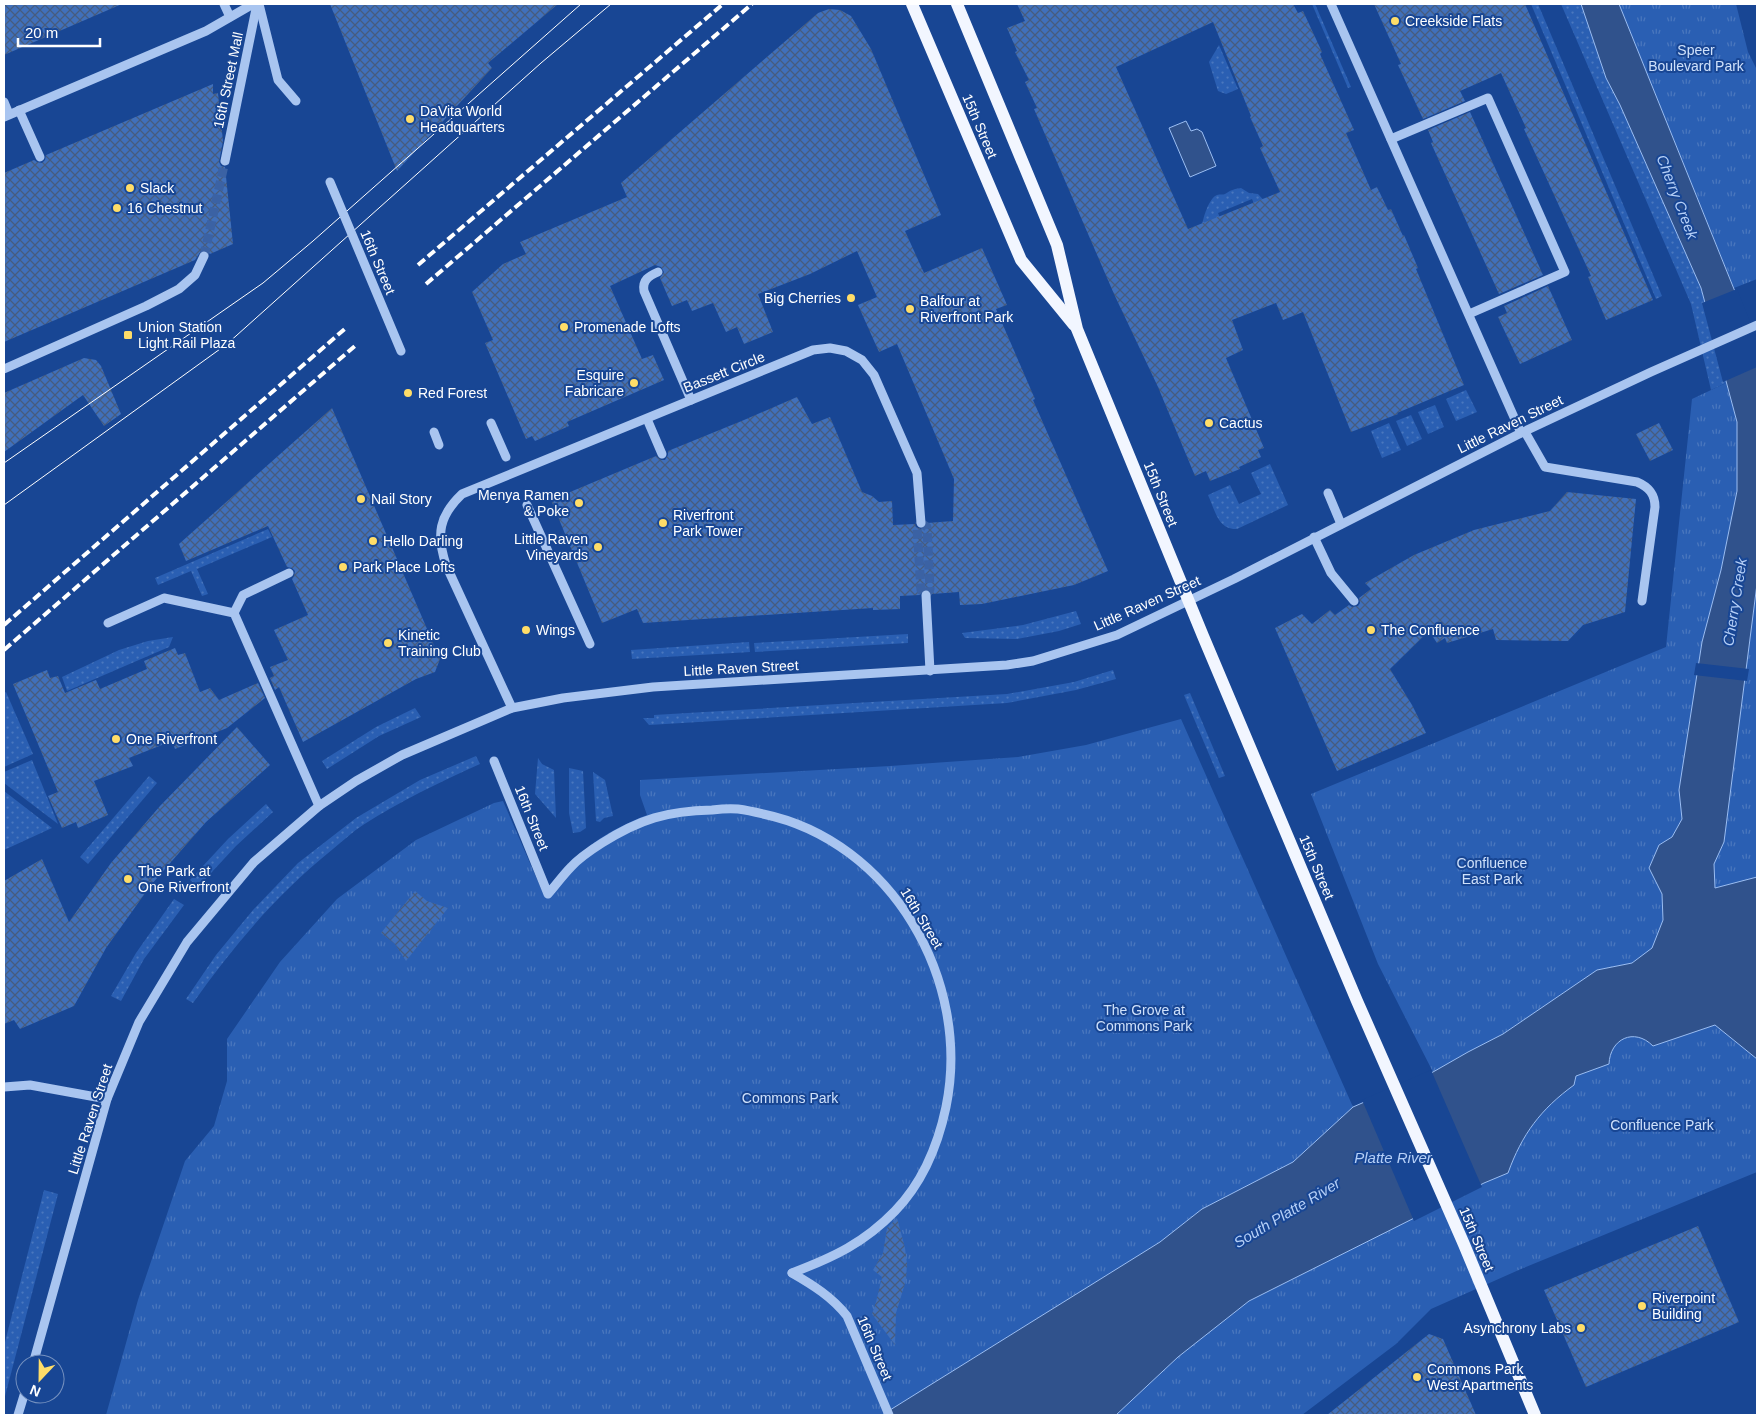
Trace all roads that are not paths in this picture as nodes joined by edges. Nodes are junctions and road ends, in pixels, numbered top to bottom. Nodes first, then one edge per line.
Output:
1 (224, 4) edge
2 (253, 4) edge
3 (258, 4) edge
4 (912, 4) edge
5 (957, 4) edge
6 (1331, 4) edge
7 (230, 17) junction
8 (296, 101) dead end
9 (4, 102) edge
10 (19, 110) junction
11 (6, 116) edge
12 (1391, 139) junction
13 (40, 157) dead end
14 (225, 161) tunnel mouth
15 (330, 182) dead end
16 (204, 256) tunnel mouth
17 (658, 272) dead end
18 (1469, 314) junction
19 (1757, 325) edge
20 (1077, 329) junction
21 (401, 352) dead end
22 (4, 369) edge
23 (691, 400) junction
24 (647, 419) junction
25 (491, 423) dead end
26 (434, 432) dead end
27 (1523, 433) junction
28 (439, 445) dead end
29 (662, 454) dead end
30 (506, 457) dead end
31 (1328, 493) dead end
32 (527, 504) dead end
33 (921, 523) tunnel mouth
34 (1340, 524) junction
35 (1314, 537) junction
36 (289, 573) dead end
37 (926, 594) dead end
38 (1188, 600) junction
39 (1354, 601) dead end
40 (1642, 601) dead end
41 (234, 613) junction
42 (108, 623) dead end
43 (590, 644) dead end
44 (930, 671) junction
45 (512, 708) junction
46 (494, 761) dead end
47 (319, 806) junction
48 (4, 1087) edge
49 (107, 1099) junction
50 (36, 1354) edge
51 (889, 1415) edge
52 (1535, 1415) edge

1 - 7 street
2 - 7 street
3 - 8 street
3 - 14 street, 16th Street Mall
4 - 20 main road, 15th Street
5 - 20 main road, 15th Street
6 - 12 street
7 - 10 street
9 - 11 street
10 - 11 street
10 - 13 street
12 - 18 street
12 - 18 street
15 - 21 street, 16th Street, bridge
16 - 22 street
17 - 23 street
18 - 27 street
19 - 27 street, Little Raven Street
20 - 38 main road, 15th Street
23 - 24 street, Bassett Circle
23 - 33 street, Bassett Circle
24 - 29 street
24 - 45 street, Bassett Circle
25 - 30 street
26 - 28 street
27 - 34 street, Little Raven Street
27 - 40 street
31 - 34 street
32 - 43 street
34 - 35 street, Little Raven Street
35 - 38 street, Little Raven Street
35 - 39 street
36 - 41 street
37 - 44 street
38 - 44 street, Little Raven Street
38 - 52 main road, 15th Street
41 - 42 street
41 - 47 street
44 - 45 street, Little Raven Street
45 - 47 street, Little Raven Street
46 - 51 street, 16th Street
47 - 49 street, Little Raven Street
48 - 49 street
49 - 50 street, Little Raven Street

